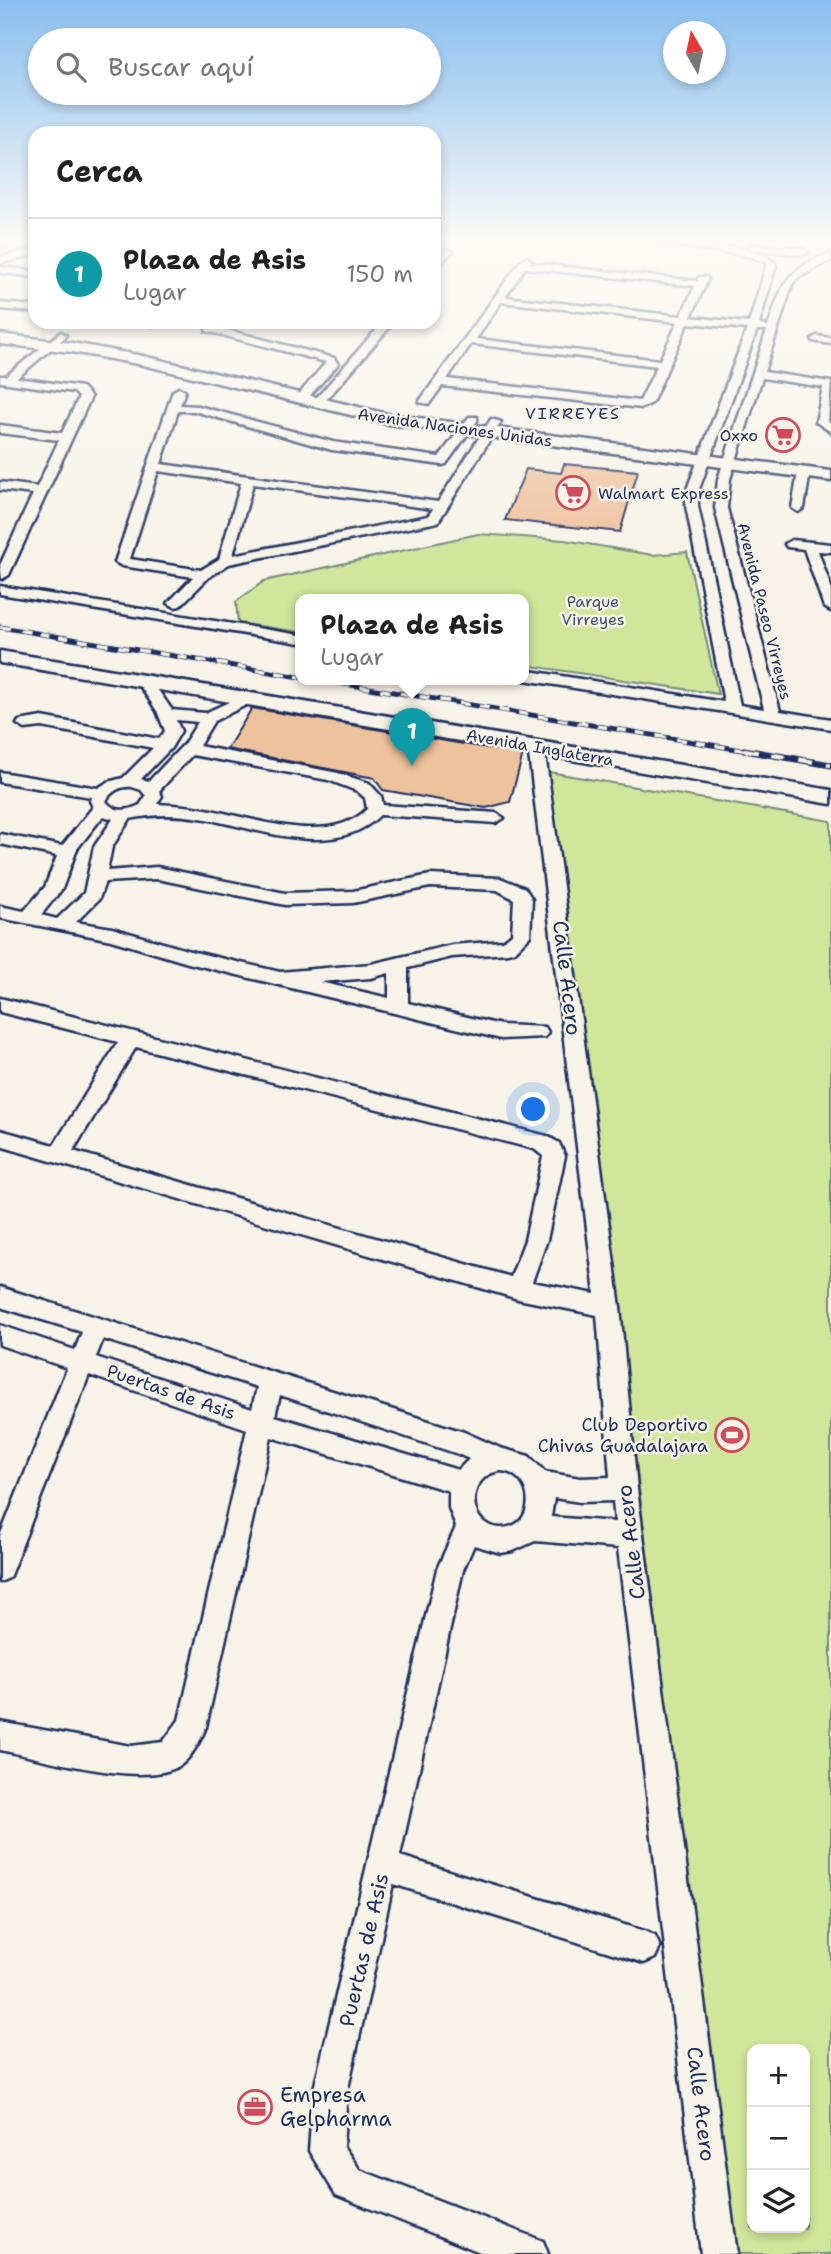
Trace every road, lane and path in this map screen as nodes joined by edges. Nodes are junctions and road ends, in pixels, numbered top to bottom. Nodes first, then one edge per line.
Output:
1 (39, 348) edge
2 (100, 348) edge
3 (284, 348) edge
4 (363, 348) edge
5 (464, 348) edge
6 (530, 348) edge
7 (672, 348) edge
8 (745, 348) edge
9 (766, 348) edge
10 (665, 364) junction
11 (759, 370) junction
12 (831, 374) edge
13 (3, 377) edge
14 (440, 382) junction
15 (179, 391) dead end
16 (314, 397) junction
17 (425, 402) dead end
18 (173, 408) junction
19 (469, 424) junction
20 (491, 427) junction
21 (831, 428) edge
22 (0, 429) edge
23 (66, 437) junction
24 (705, 454) junction
25 (731, 457) junction
26 (442, 461) junction
27 (831, 464) edge
28 (155, 467) junction
29 (804, 472) junction
30 (831, 476) edge
31 (248, 480) junction
32 (0, 486) edge
33 (39, 491) junction
34 (449, 492) junction
35 (440, 506) junction
36 (797, 508) dead end
37 (792, 544) dead end
38 (810, 548) junction
39 (831, 548) edge
40 (6, 550) edge
41 (225, 561) junction
42 (203, 575) junction
43 (723, 577) junction
44 (1, 583) edge
45 (175, 603) dead end
46 (831, 607) edge
47 (295, 638) edge
48 (0, 657) edge
49 (529, 676) edge
50 (146, 683) junction
51 (249, 698) junction
52 (733, 708) junction
53 (166, 714) junction
54 (773, 715) junction
55 (207, 718) junction
56 (25, 724) dead end
57 (831, 724) edge
58 (165, 746) junction
59 (536, 746) junction
60 (188, 750) junction
61 (0, 777) edge
62 (128, 782) junction
63 (152, 789) junction
64 (831, 797) edge
65 (101, 801) junction
66 (146, 808) junction
67 (376, 810) junction
68 (124, 816) junction
69 (496, 818) dead end
70 (0, 839) edge
71 (66, 852) junction
72 (98, 877) junction
73 (0, 912) edge
74 (28, 918) junction
75 (61, 926) junction
76 (399, 964) junction
77 (279, 979) junction
78 (0, 1005) edge
79 (398, 1007) junction
80 (538, 1032) dead end
81 (131, 1038) junction
82 (0, 1138) edge
83 (60, 1154) junction
84 (518, 1289) junction
85 (0, 1297) edge
86 (608, 1307) junction
87 (96, 1326) junction
88 (0, 1335) edge
89 (80, 1362) junction
90 (271, 1381) junction
91 (262, 1423) junction
92 (499, 1461) junction
93 (462, 1483) junction
94 (538, 1483) junction
95 (624, 1489) junction
96 (470, 1525) junction
97 (531, 1528) junction
98 (631, 1536) junction
99 (0, 1569) edge
100 (0, 1736) edge
101 (384, 1866) junction
102 (644, 1947) dead end
103 (530, 2254) edge
104 (719, 2254) edge

1 - 13 street
2 - 16 street, Avenida Naciones Unidas
3 - 16 street
4 - 16 street
5 - 14 street
6 - 10 street
7 - 10 street
8 - 24 street, Avenida Paseo Virreyes
9 - 11 street, Avenida Paseo Virreyes
10 - 14 street
11 - 12 street
11 - 21 street
11 - 25 street, Avenida Paseo Virreyes
13 - 23 street
14 - 17 street
15 - 18 street
16 - 19 street, Avenida Naciones Unidas
18 - 26 street
18 - 28 street
19 - 20 street, Avenida Naciones Unidas
19 - 26 street
20 - 24 street, Avenida Naciones Unidas
20 - 34 street
22 - 23 street
23 - 33 street
24 - 25 street, Avenida Naciones Unidas
24 - 43 street, Avenida Paseo Virreyes
25 - 27 street, Avenida Naciones Unidas
25 - 29 street, Avenida Naciones Unidas
25 - 43 street, Avenida Paseo Virreyes
26 - 34 street
28 - 31 street
28 - 42 street
29 - 30 street, Avenida Naciones Unidas
29 - 36 street
31 - 35 street
31 - 41 street
32 - 33 street
33 - 40 street
34 - 35 street
35 - 41 street
37 - 38 street
38 - 39 street
38 - 46 street
40 - 44 street
41 - 42 street
42 - 45 street
43 - 52 street, Avenida Paseo Virreyes
43 - 54 street, Avenida Paseo Virreyes
44 - 47 street
48 - 50 street, Avenida Inglaterra
49 - 52 street
50 - 51 street, Avenida Inglaterra
50 - 53 street
51 - 55 street
51 - 59 street, Avenida Inglaterra
52 - 54 street
53 - 55 street
53 - 58 street
54 - 57 street
55 - 60 street
56 - 58 street
58 - 62 street
59 - 64 street, Avenida Inglaterra
59 - 86 street, Calle Acero
60 - 63 street
60 - 67 street
61 - 65 street
62 - 63 street
62 - 65 street
63 - 66 street
65 - 68 street
65 - 71 street
66 - 67 street
66 - 68 street
67 - 69 street
68 - 72 street
70 - 71 street
71 - 74 street
72 - 75 street
72 - 76 street
73 - 74 street
74 - 75 street
75 - 77 street
76 - 77 street
76 - 79 street
77 - 79 street
78 - 81 street
79 - 80 street
81 - 83 street
81 - 84 street
82 - 83 street
83 - 84 street
84 - 86 street
85 - 87 street
86 - 95 street, Calle Acero
87 - 89 street
87 - 90 street
88 - 89 street, Puertas de Asis
89 - 91 street, Puertas de Asis
89 - 99 street
90 - 91 street
90 - 92 street
91 - 93 street, Puertas de Asis
91 - 100 street
92 - 93 street
92 - 94 street
93 - 96 street
94 - 95 street
94 - 97 street
95 - 98 street, Calle Acero
96 - 97 street
96 - 101 street, Puertas de Asis
97 - 98 street
98 - 104 street, Calle Acero
101 - 102 street
101 - 103 street, Puertas de Asis

